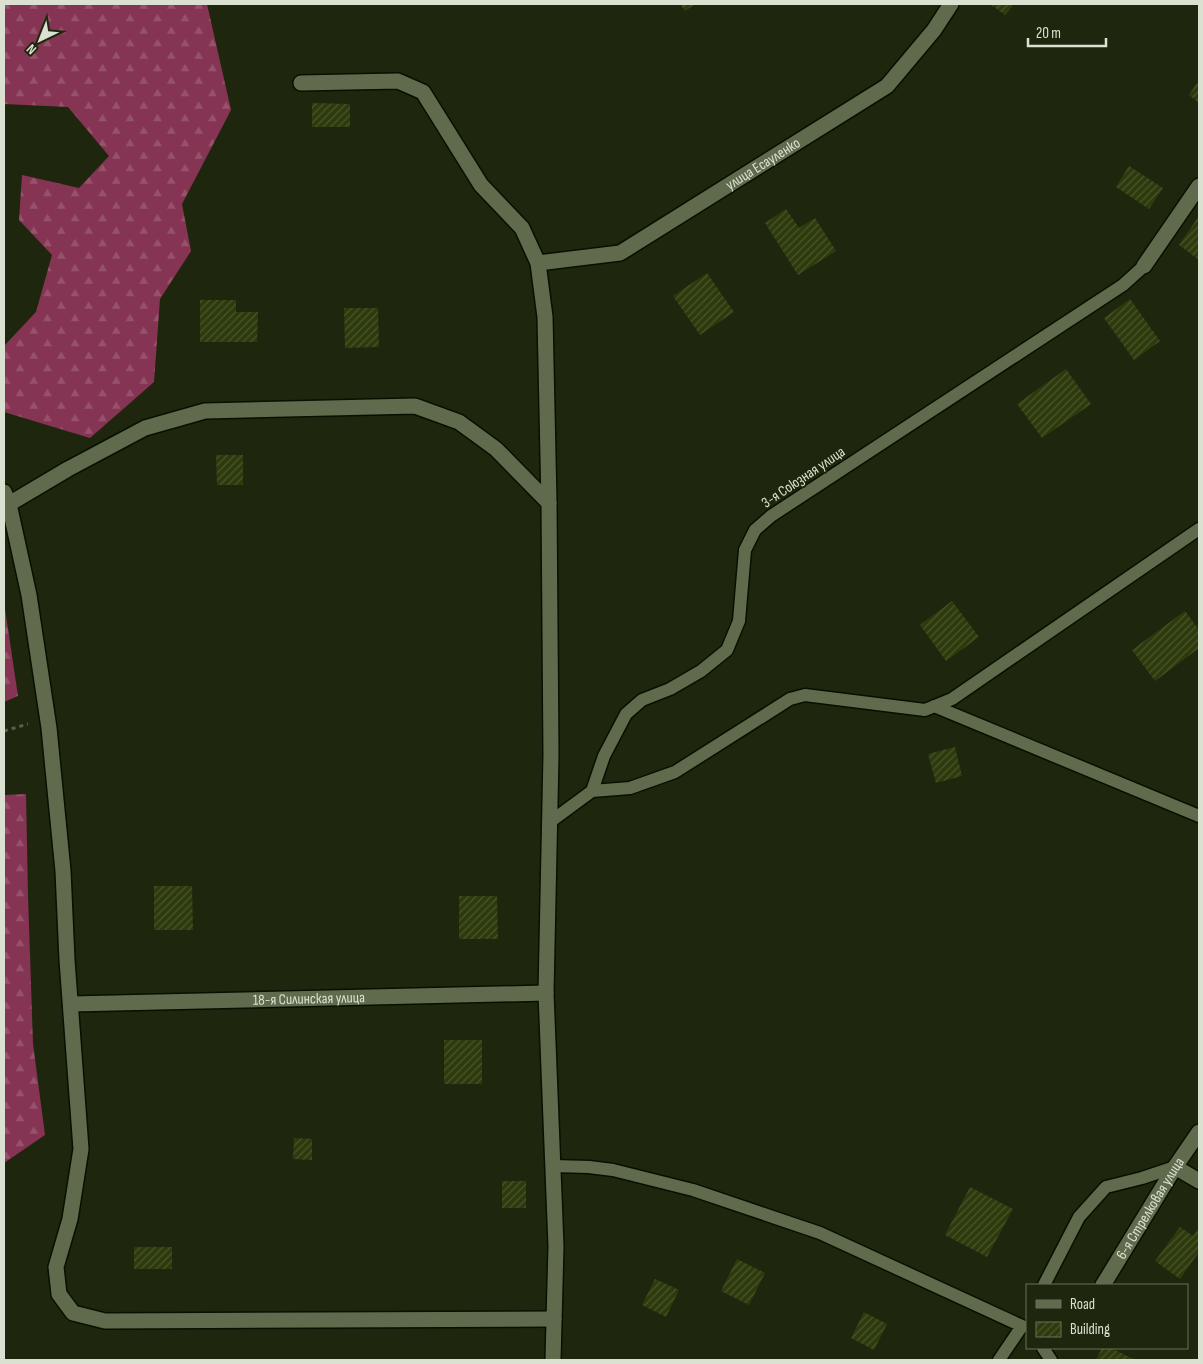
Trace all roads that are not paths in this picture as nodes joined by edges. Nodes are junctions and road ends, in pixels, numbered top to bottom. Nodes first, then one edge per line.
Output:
1 (951, 4) edge
2 (301, 83) dead end
3 (1199, 186) edge
4 (538, 263) junction
5 (1144, 266) joint
6 (6, 498) edge
7 (549, 503) junction
8 (1199, 529) edge
9 (934, 706) junction
10 (592, 791) junction
11 (1199, 816) edge
12 (550, 822) junction
13 (546, 993) junction
14 (70, 1004) junction
15 (1199, 1132) edge
16 (553, 1166) junction
17 (1175, 1167) junction
18 (1199, 1181) edge
19 (1045, 1284) edge
20 (1104, 1284) edge
21 (554, 1319) junction
22 (1025, 1325) edge
23 (1044, 1349) edge
24 (553, 1360) edge
25 (999, 1360) edge
26 (1051, 1360) edge

1 - 4 street, улица Есауленко
2 - 4 street
3 - 5 street
4 - 7 street
5 - 10 lane, 3-я Союзная улица
6 - 7 street
6 - 14 street
7 - 12 street
8 - 9 lane
9 - 10 lane
9 - 11 lane
10 - 12 lane
12 - 13 street
13 - 14 street, 18-я Силинская улица
13 - 16 street
14 - 21 street
15 - 17 street, 6-я Стрелковая улица
16 - 21 street
16 - 22 lane
17 - 18 street
17 - 19 lane
17 - 20 street, 6-я Стрелковая улица
21 - 24 street
22 - 25 lane
23 - 26 lane

